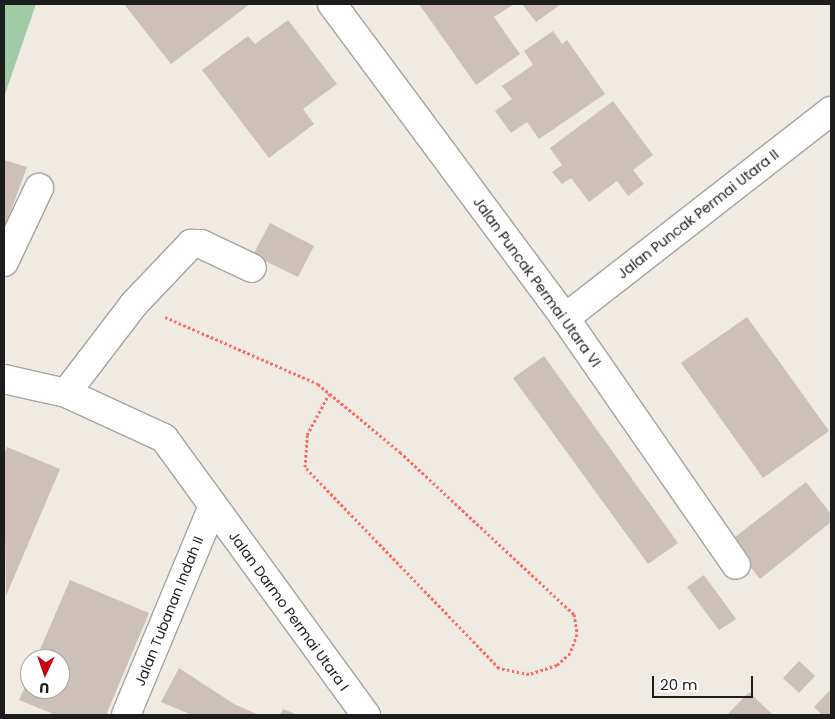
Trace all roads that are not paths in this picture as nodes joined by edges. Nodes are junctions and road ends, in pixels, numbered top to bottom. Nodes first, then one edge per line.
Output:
1 (332, 4) edge
2 (831, 111) edge
3 (39, 188) dead end
4 (4, 262) edge
5 (252, 268) dead end
6 (566, 318) junction
7 (4, 379) edge
8 (66, 393) junction
9 (213, 506) junction
10 (736, 565) dead end
11 (126, 715) edge
12 (366, 715) edge

1 - 6 street, Jalan Puncak Permai Utara VI
2 - 6 street, Jalan Puncak Permai Utara II
3 - 4 street
5 - 8 street
6 - 10 street, Jalan Puncak Permai Utara VI
7 - 8 street, Jalan Darmo Permai Utara I
8 - 9 street, Jalan Darmo Permai Utara I
9 - 11 street, Jalan Tubanan Indah II
9 - 12 street, Jalan Darmo Permai Utara I

